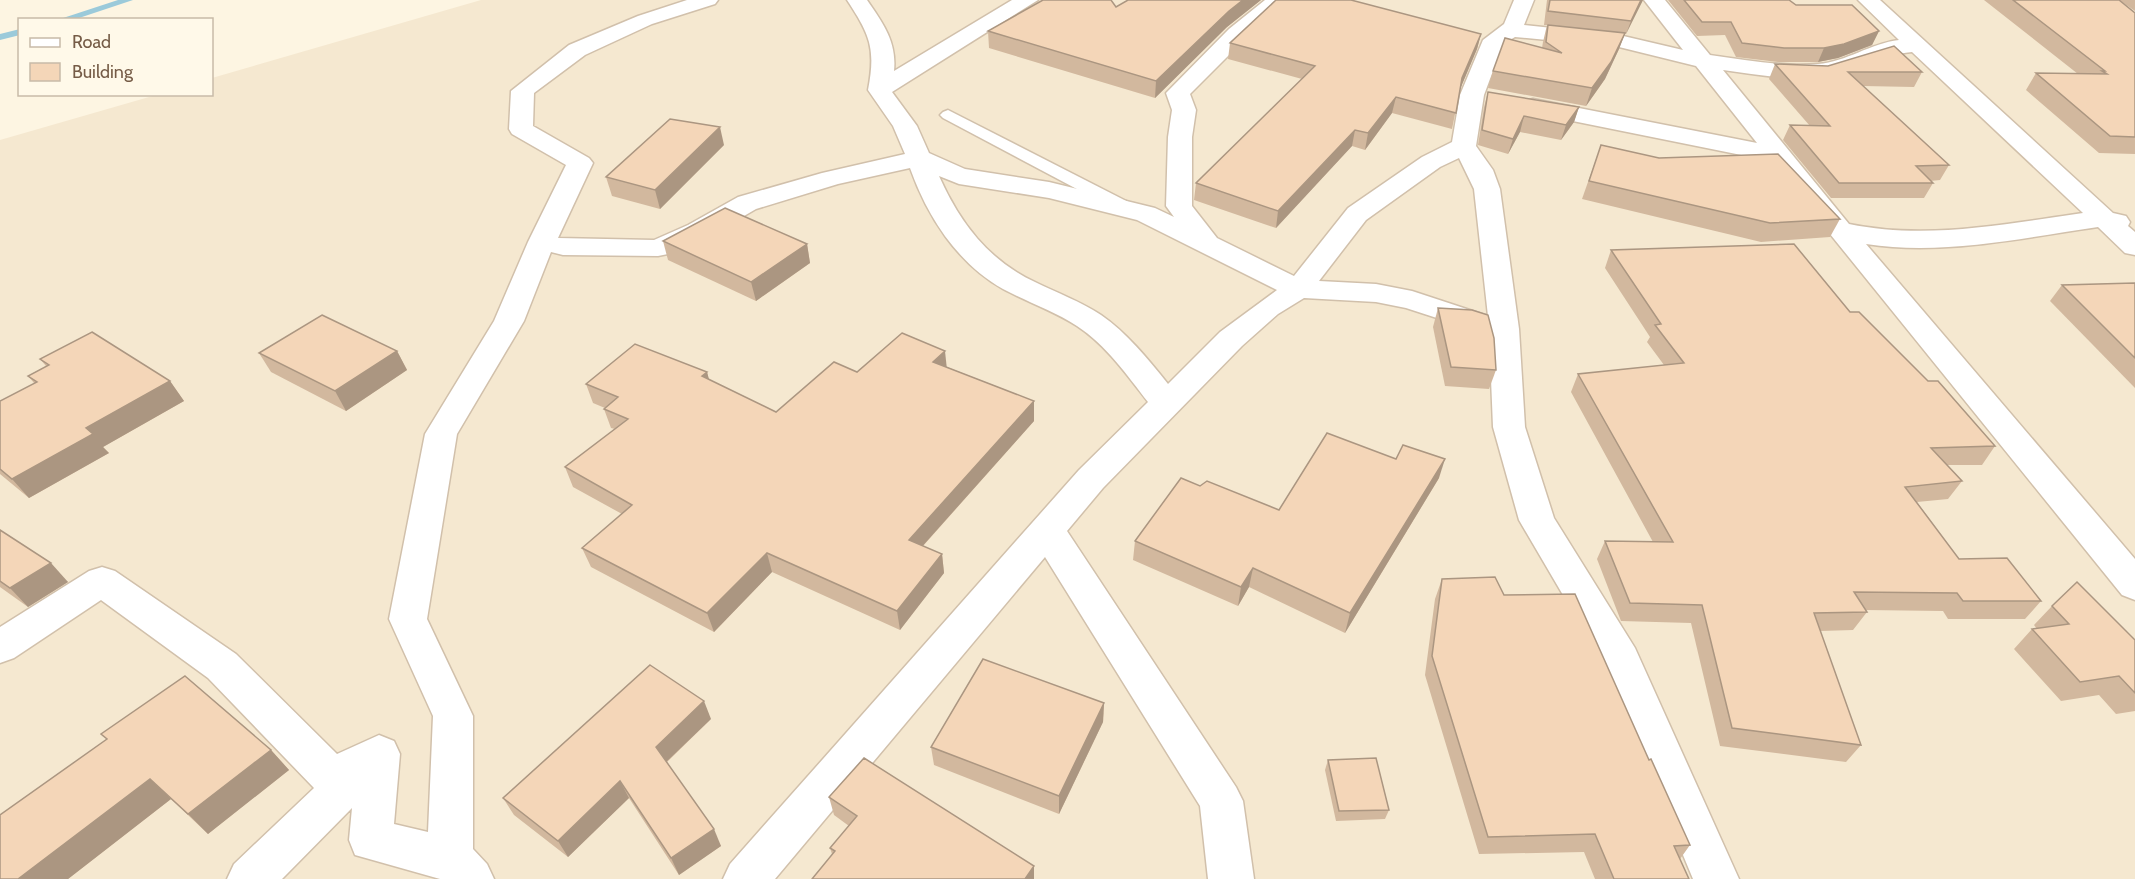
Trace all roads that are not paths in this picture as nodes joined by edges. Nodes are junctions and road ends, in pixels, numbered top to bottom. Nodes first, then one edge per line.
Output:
1 (708, 0) edge
2 (857, 0) edge
3 (1028, 0) edge
4 (1278, 0) edge
5 (1654, 0) edge
6 (1868, 0) edge
7 (1501, 26) edge
8 (1917, 45) junction
9 (1703, 61) junction
10 (879, 90) junction
11 (1491, 98) junction
12 (948, 115) dead end
13 (1464, 146) junction
14 (1779, 155) junction
15 (919, 158) junction
16 (1132, 211) junction
17 (2103, 218) junction
18 (2135, 227) edge
19 (1840, 230) junction
20 (542, 242) junction
21 (1207, 244) junction
22 (2135, 247) edge
23 (1298, 289) junction
24 (1504, 329) junction
25 (1166, 403) junction
26 (1047, 530) junction
27 (2135, 585) edge
28 (0, 647) edge
29 (379, 754) junction
30 (460, 869) edge
31 (250, 879) edge
32 (746, 879) edge
33 (1231, 879) edge
34 (1716, 879) edge

1 - 20 street
2 - 10 street
3 - 10 street
4 - 21 street
5 - 9 street
6 - 8 street
7 - 9 street
7 - 11 street
8 - 9 street
8 - 17 street
9 - 14 street
10 - 15 street
11 - 13 street
11 - 14 street
12 - 16 lane
13 - 23 street
13 - 24 street
14 - 19 street
15 - 16 street
15 - 20 street
15 - 25 street
16 - 21 street
17 - 18 street
17 - 19 street
17 - 22 street
19 - 27 street
20 - 30 street
21 - 23 street
23 - 24 street
23 - 25 street
24 - 34 street
25 - 26 street
26 - 32 street
26 - 33 street
28 - 29 street
29 - 30 street
29 - 31 street

